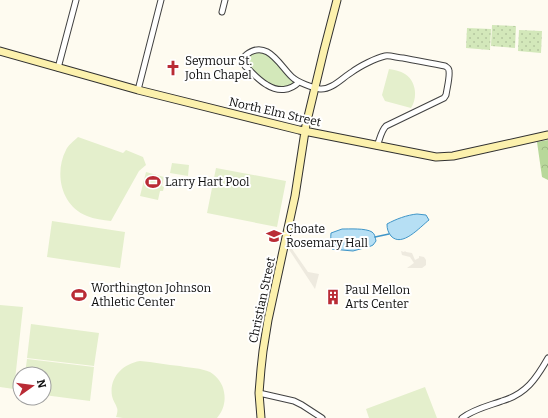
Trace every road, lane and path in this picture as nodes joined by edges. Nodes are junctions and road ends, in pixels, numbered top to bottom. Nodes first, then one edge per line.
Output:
1 (76, 0) edge
2 (161, 0) edge
3 (225, 0) edge
4 (337, 0) edge
5 (222, 12) dead end
6 (0, 51) edge
7 (58, 68) junction
8 (299, 82) junction
9 (315, 88) junction
10 (138, 90) junction
11 (305, 131) junction
12 (548, 135) edge
13 (377, 146) junction
14 (548, 358) edge
15 (259, 393) junction
16 (261, 418) edge
17 (322, 418) edge
18 (462, 418) edge

1 - 7 street
2 - 10 street
3 - 5 street
4 - 9 main road, Christian Street
6 - 7 main road, North Elm Street
7 - 10 main road, North Elm Street
8 - 8 street
8 - 9 street
9 - 11 main road, Christian Street
9 - 13 street
10 - 11 main road, North Elm Street
11 - 13 main road, North Elm Street
11 - 15 main road, Christian Street
12 - 13 main road, North Elm Street
14 - 18 street
15 - 16 main road, Christian Street
15 - 17 street

